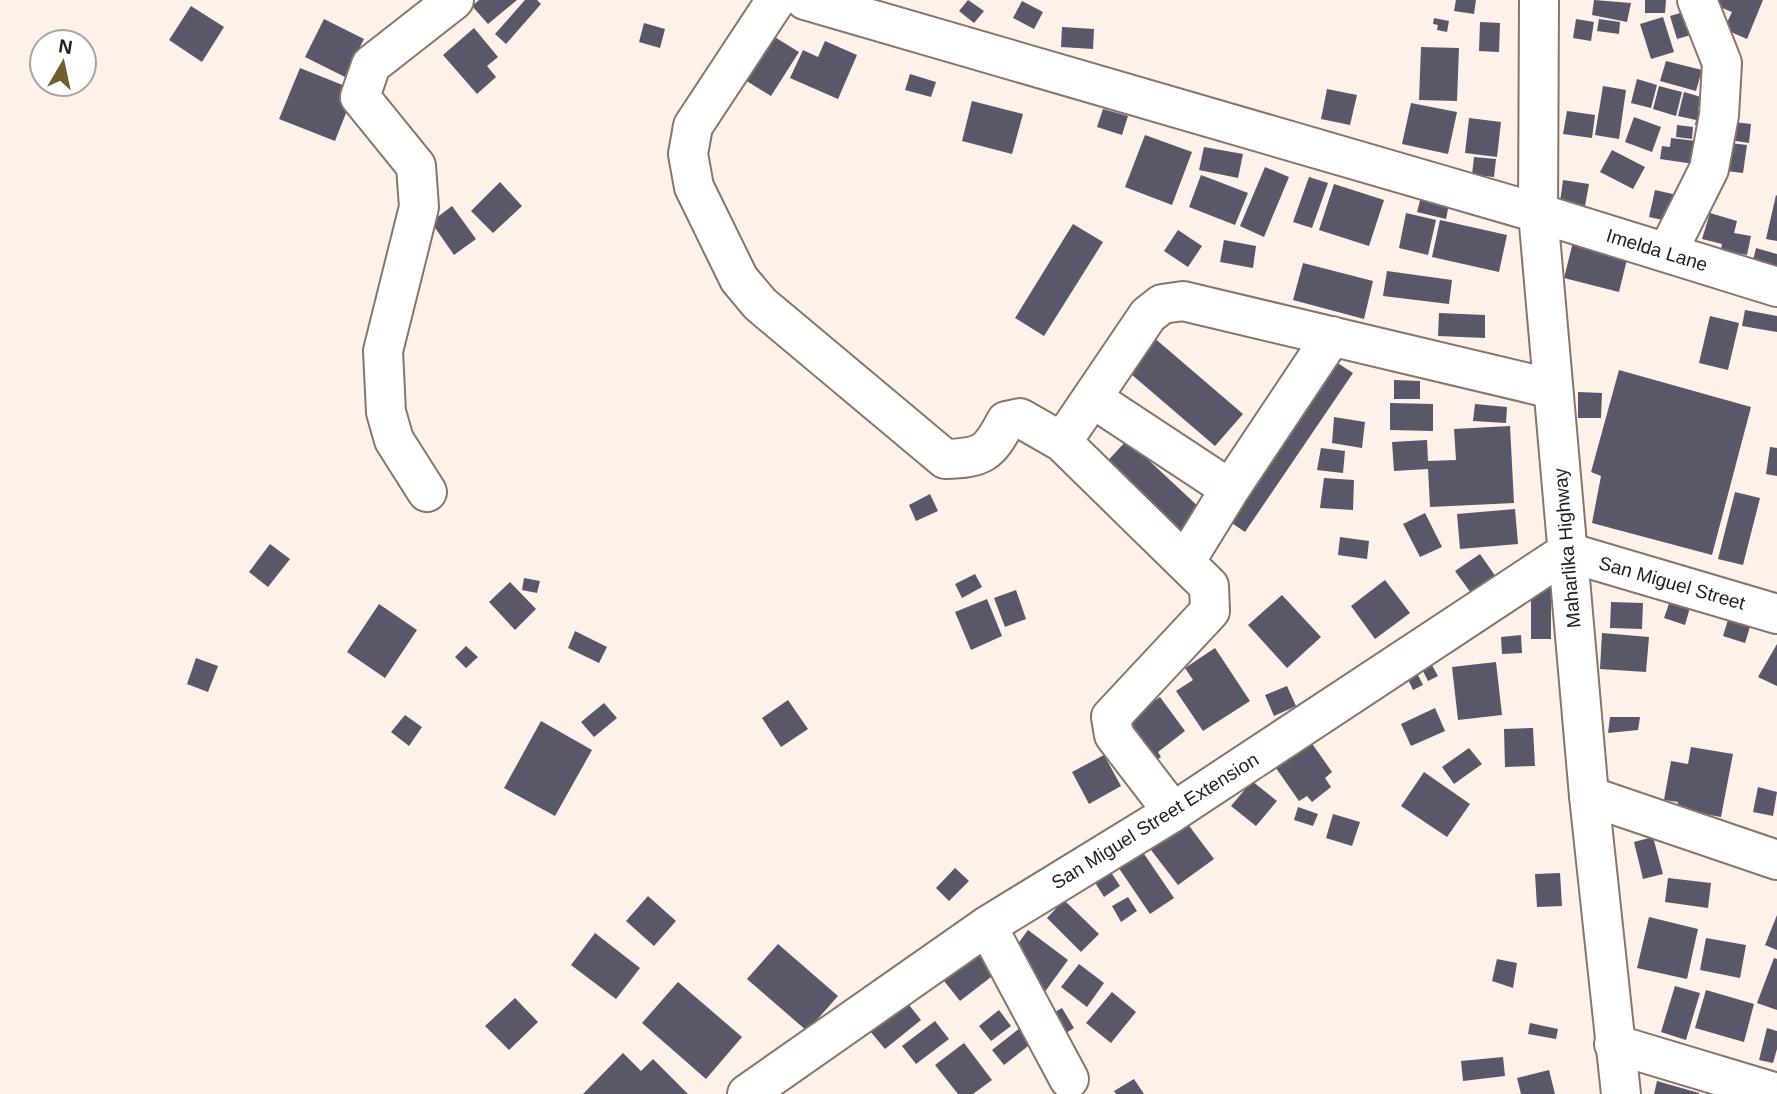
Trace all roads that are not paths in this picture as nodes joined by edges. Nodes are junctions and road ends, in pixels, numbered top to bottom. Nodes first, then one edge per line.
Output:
1 (454, 0) edge
2 (776, 0) edge
3 (805, 0) edge
4 (1539, 0) edge
5 (1698, 0) edge
6 (1538, 212) junction
7 (1667, 253) junction
8 (1777, 287) edge
9 (1332, 336) junction
10 (1553, 388) junction
11 (1092, 398) junction
12 (1062, 442) junction
13 (1230, 489) junction
14 (427, 492) dead end
15 (1567, 552) junction
16 (1185, 562) junction
17 (1777, 614) edge
18 (1589, 796) junction
19 (1173, 812) junction
20 (1777, 860) edge
21 (987, 926) junction
22 (1614, 1044) junction
23 (1069, 1079) dead end
24 (1777, 1093) edge
25 (747, 1094) edge
26 (1621, 1094) edge

1 - 14 main road
2 - 12 main road
3 - 6 main road, Imelda Lane
4 - 6 main road, Maharlika Highway
5 - 7 main road
6 - 7 main road, Imelda Lane
6 - 10 main road, Maharlika Highway
7 - 8 main road, Imelda Lane
9 - 10 main road
9 - 11 main road
9 - 13 main road
10 - 15 main road, Maharlika Highway
11 - 12 main road
11 - 13 main road
12 - 16 main road
13 - 16 main road
15 - 17 main road, San Miguel Street
15 - 18 main road, Maharlika Highway
15 - 19 main road, San Miguel Street Extension
16 - 19 main road
18 - 20 main road
18 - 22 main road, Maharlika Highway
19 - 21 main road, San Miguel Street Extension
21 - 23 main road
21 - 25 main road, San Miguel Street Extension
22 - 24 main road
22 - 26 main road, Maharlika Highway

